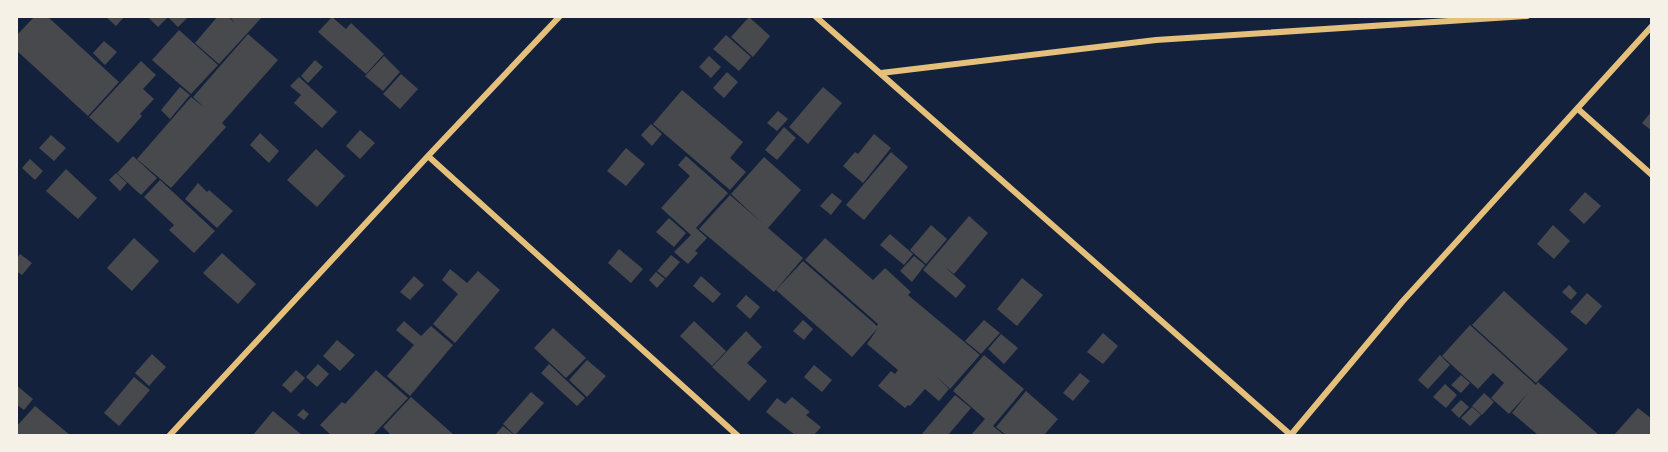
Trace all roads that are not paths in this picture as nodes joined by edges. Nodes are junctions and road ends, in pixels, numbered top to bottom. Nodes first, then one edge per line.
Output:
1 (560, 16) edge
2 (815, 16) edge
3 (1527, 16) edge
4 (1652, 26) edge
5 (881, 73) junction
6 (1578, 109) junction
7 (428, 156) junction
8 (1652, 175) edge
9 (174, 430) junction
10 (169, 435) edge
11 (181, 435) edge
12 (738, 435) edge
13 (1291, 435) edge

1 - 7 street
2 - 5 street
3 - 5 street
4 - 6 street
5 - 13 street
6 - 8 street
6 - 13 street
7 - 9 street
7 - 12 street
9 - 10 street
9 - 11 street

